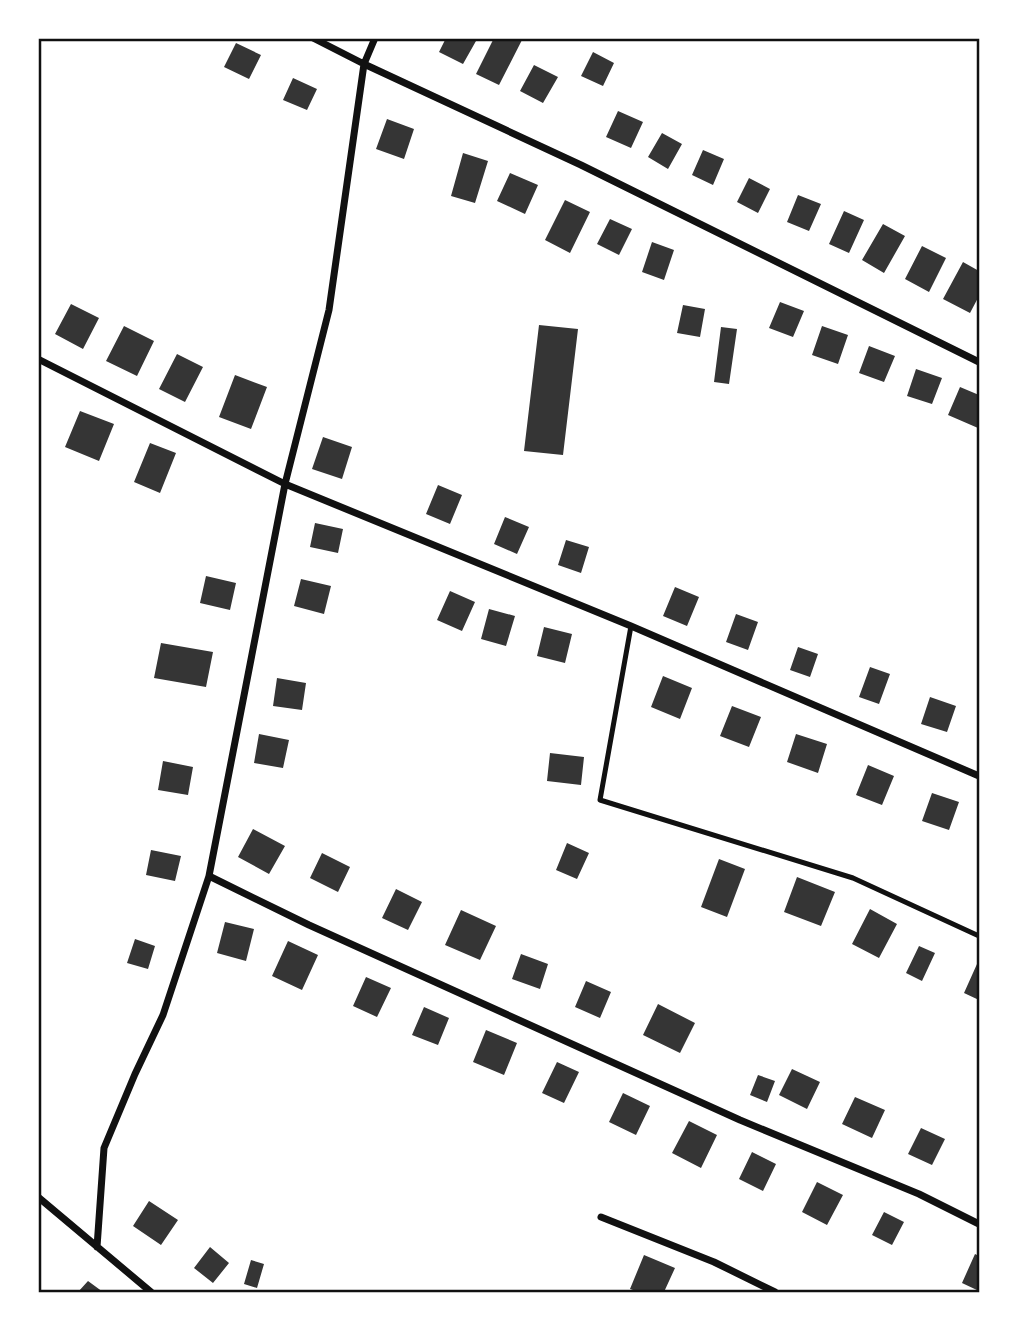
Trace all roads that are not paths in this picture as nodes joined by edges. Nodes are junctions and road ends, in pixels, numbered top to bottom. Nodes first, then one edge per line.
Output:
1 (313, 38) edge
2 (375, 38) edge
3 (364, 64) junction
4 (38, 359) edge
5 (979, 362) edge
6 (285, 484) junction
7 (631, 626) junction
8 (979, 776) edge
9 (209, 876) junction
10 (979, 936) edge
11 (38, 1196) edge
12 (601, 1217) dead end
13 (979, 1224) edge
14 (97, 1247) junction
15 (151, 1293) edge
16 (775, 1293) edge

1 - 3 street
2 - 3 street
3 - 5 street
3 - 6 street
4 - 6 street
6 - 7 street
6 - 9 street
7 - 8 street
7 - 10 lane
9 - 13 street
9 - 14 street
11 - 14 street
12 - 16 street
14 - 15 street

